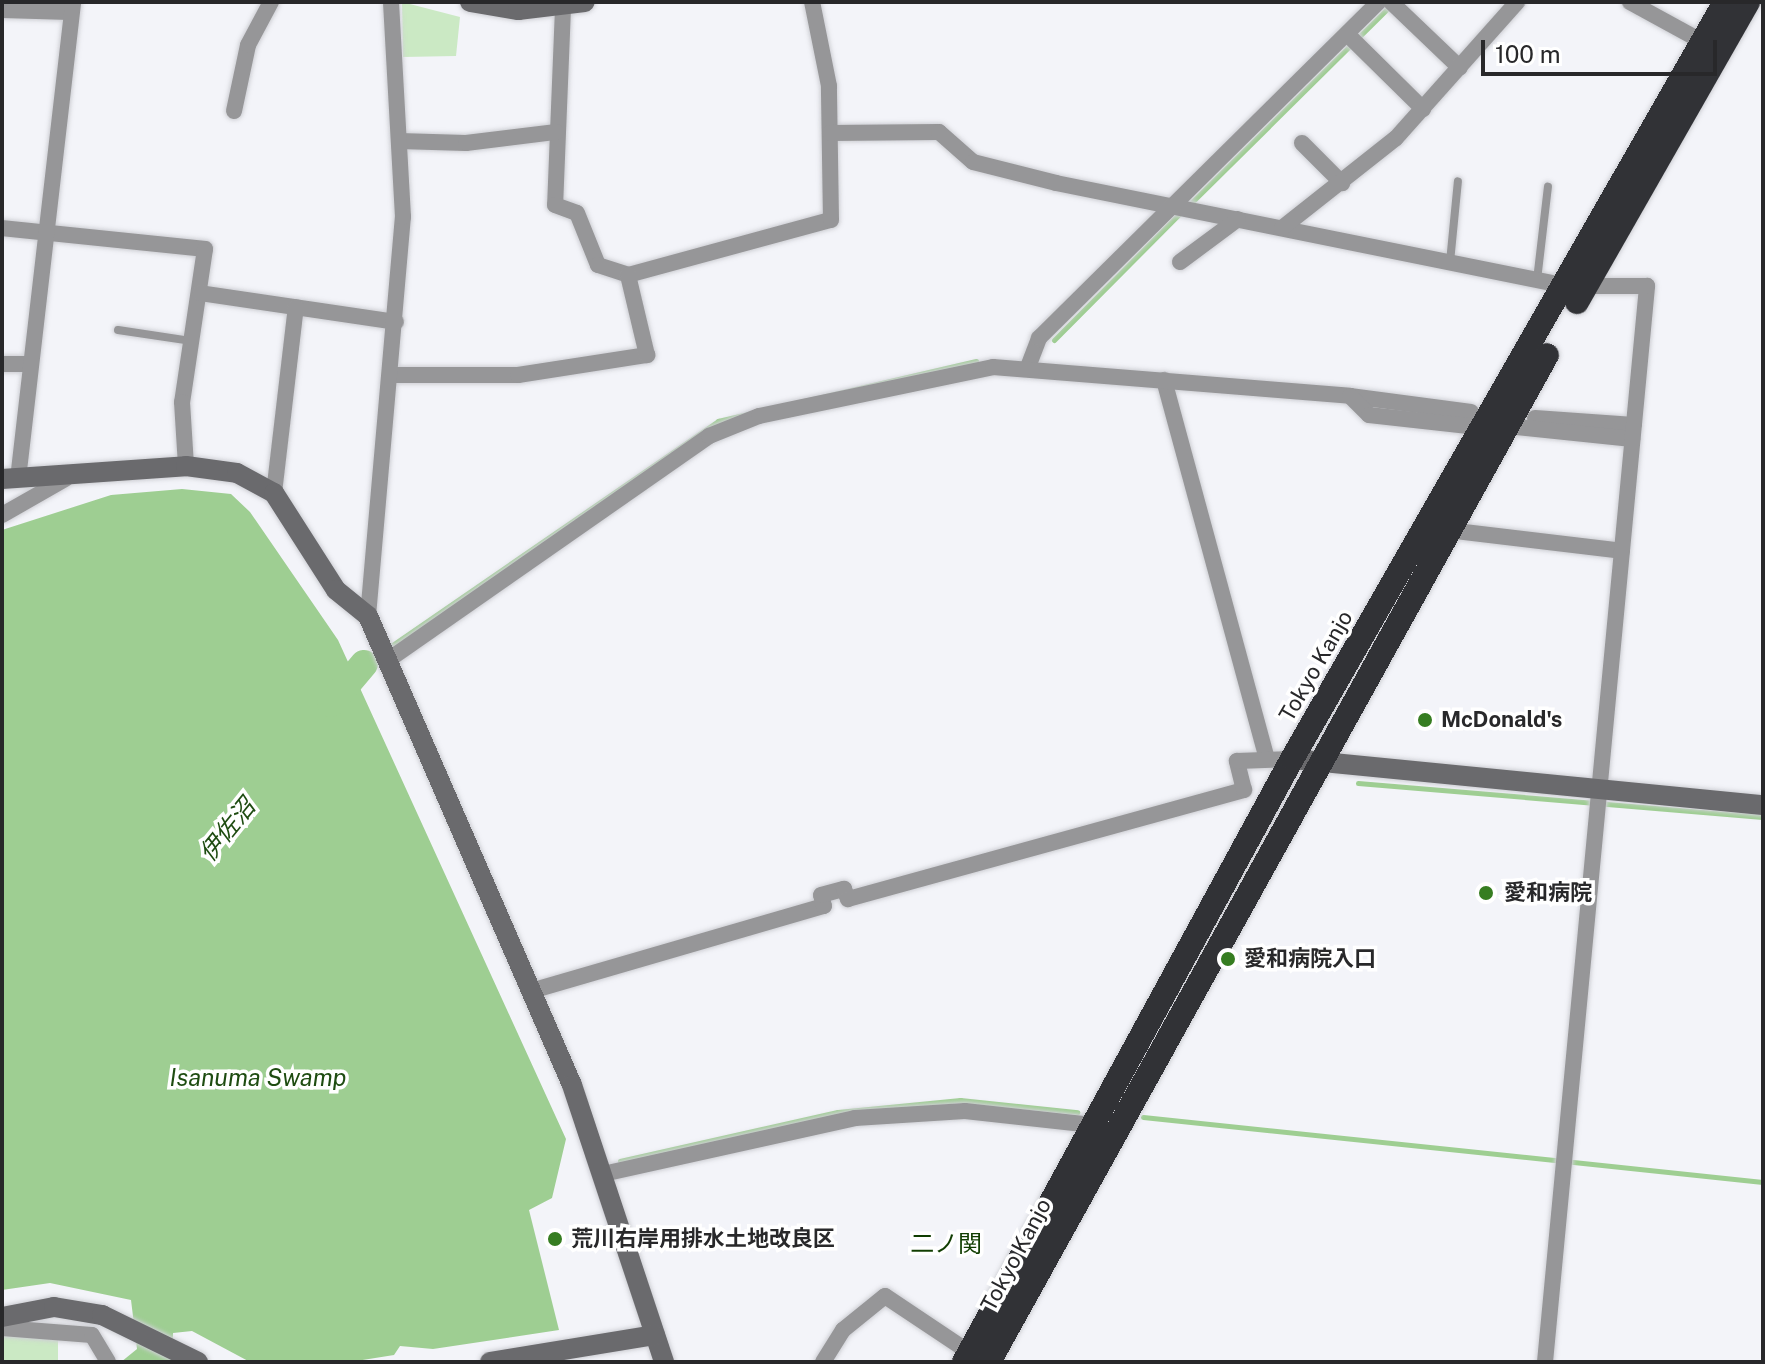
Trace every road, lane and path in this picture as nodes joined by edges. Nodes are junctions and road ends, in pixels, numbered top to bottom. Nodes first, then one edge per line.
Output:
1 (271, 2) edge
2 (391, 2) edge
3 (470, 2) edge
4 (585, 2) edge
5 (812, 2) edge
6 (1517, 2) edge
7 (1630, 2) edge
8 (1725, 2) edge
9 (1748, 2) edge
10 (1389, 3) edge
11 (71, 7) edge
12 (563, 8) junction
13 (2, 10) edge
14 (1352, 40) junction
15 (1703, 42) junction
16 (1460, 68) junction
17 (1423, 109) junction
18 (234, 111) dead end
19 (556, 132) junction
20 (830, 133) junction
21 (399, 141) junction
22 (1302, 143) dead end
23 (1458, 181) dead end
24 (1342, 183) junction
25 (1548, 187) dead end
26 (1177, 206) junction
27 (1238, 219) junction
28 (2, 228) edge
29 (1282, 228) junction
30 (48, 233) junction
31 (1180, 262) dead end
32 (1450, 262) junction
33 (628, 275) junction
34 (1537, 280) junction
35 (1577, 286) junction
36 (200, 293) junction
37 (296, 307) junction
38 (396, 322) junction
39 (118, 330) dead end
40 (193, 342) junction
41 (2, 364) edge
42 (30, 364) junction
43 (1028, 367) junction
44 (390, 375) junction
45 (1164, 380) junction
46 (1535, 418) dead end
47 (1488, 422) junction
48 (1633, 432) junction
49 (186, 466) junction
50 (10, 479) edge
51 (65, 479) junction
52 (274, 493) junction
53 (2, 515) edge
54 (1447, 530) junction
55 (1622, 551) junction
56 (368, 616) junction
57 (391, 658) junction
58 (1266, 755) junction
59 (1292, 759) junction
60 (1316, 763) junction
61 (1602, 792) junction
62 (1763, 805) edge
63 (531, 991) junction
64 (1092, 1125) junction
65 (603, 1174) junction
66 (2, 1317) edge
67 (2, 1328) edge
68 (655, 1335) junction
69 (974, 1359) edge
70 (108, 1362) edge
71 (198, 1362) edge
72 (490, 1362) edge
73 (664, 1362) edge
74 (823, 1362) edge
75 (1545, 1362) edge

1 - 18 street
2 - 21 street
3 - 12 street
4 - 12 street
5 - 20 street
6 - 16 street
7 - 15 street
8 - 15 highway, Tokyo Kanjo
9 - 35 highway, Tokyo Kanjo
10 - 14 street
10 - 16 street
11 - 13 street
11 - 30 street
12 - 19 street
14 - 17 street
14 - 26 street
15 - 35 highway, Tokyo Kanjo
16 - 17 street
17 - 24 street
19 - 21 street
19 - 33 street
20 - 26 street
20 - 33 street
21 - 38 street
22 - 24 street
23 - 32 lane
24 - 29 street
25 - 34 lane
26 - 27 street
26 - 43 street
27 - 29 street
27 - 31 street
28 - 30 street
29 - 32 street
30 - 36 street
30 - 42 street
32 - 34 street
33 - 44 street
34 - 35 street
35 - 47 highway, Tokyo Kanjo
35 - 48 street
36 - 37 street
36 - 40 street
37 - 38 street
37 - 52 street
38 - 44 street
39 - 40 lane
40 - 49 street
41 - 42 street
42 - 50 street
43 - 45 street
43 - 57 street
44 - 56 street
45 - 47 street
45 - 58 street
46 - 48 street
47 - 48 street
47 - 54 highway, Tokyo Kanjo
47 - 59 highway, Tokyo Kanjo
48 - 55 street
49 - 51 street
49 - 52 street
50 - 51 street
51 - 53 street
52 - 56 street
54 - 55 street
54 - 60 highway, Tokyo Kanjo
55 - 61 street
56 - 57 street
57 - 63 street
58 - 59 street
58 - 63 street
59 - 60 street
59 - 64 highway, Tokyo Kanjo
60 - 61 street
60 - 69 highway, Tokyo Kanjo
61 - 62 street
61 - 75 street
63 - 65 street
64 - 65 street
64 - 69 highway, Tokyo Kanjo
65 - 68 street
66 - 71 street
67 - 70 street
68 - 72 street
68 - 73 street
69 - 74 street

